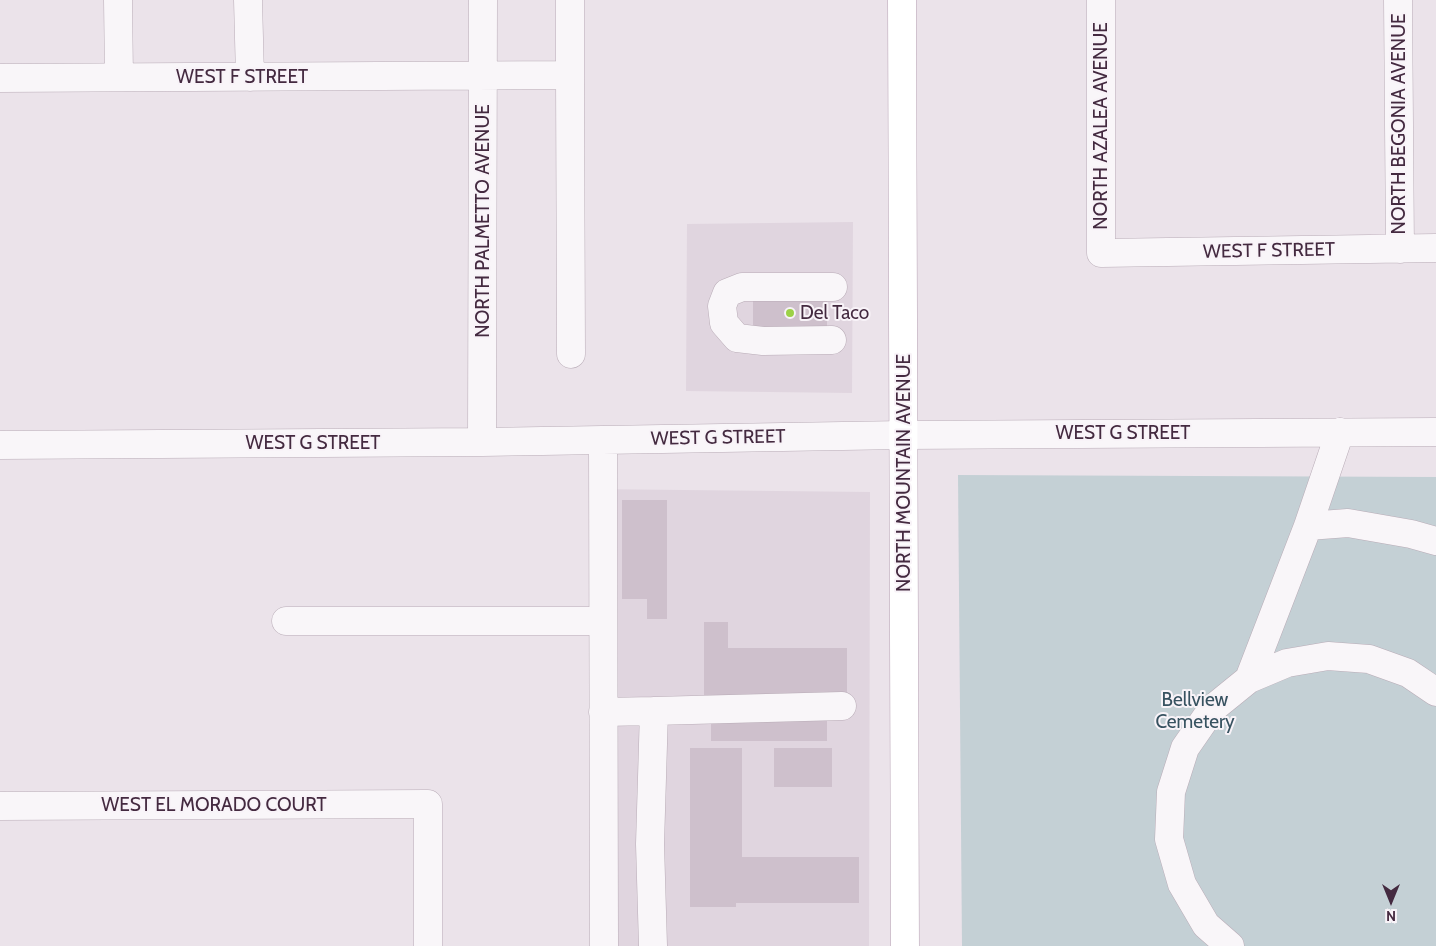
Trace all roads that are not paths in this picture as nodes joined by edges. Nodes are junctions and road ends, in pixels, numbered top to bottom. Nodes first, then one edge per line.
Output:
1 (118, 0) edge
2 (248, 0) edge
3 (483, 0) edge
4 (570, 0) edge
5 (902, 0) edge
6 (1101, 0) edge
7 (1398, 0) edge
8 (570, 75) junction
9 (250, 76) junction
10 (483, 76) junction
11 (119, 77) junction
12 (0, 78) edge
13 (1436, 248) edge
14 (1400, 249) junction
15 (1101, 253) joint
16 (833, 287) dead end
17 (832, 340) dead end
18 (571, 354) dead end
19 (1340, 432) junction
20 (1436, 432) edge
21 (903, 435) junction
22 (603, 440) junction
23 (482, 442) junction
24 (0, 445) edge
25 (1308, 526) junction
26 (1436, 541) edge
27 (286, 621) dead end
28 (604, 621) junction
29 (1249, 679) junction
30 (1436, 692) edge
31 (842, 706) dead end
32 (654, 711) junction
33 (604, 712) junction
34 (0, 806) edge
35 (428, 946) edge
36 (604, 946) edge
37 (653, 946) edge
38 (906, 946) edge
39 (1230, 946) edge

1 - 11 street
2 - 9 street
3 - 10 street, NORTH PALMETTO AVENUE
4 - 8 street
5 - 21 main road, NORTH MOUNTAIN AVENUE
6 - 15 street, NORTH AZALEA AVENUE
7 - 14 street, NORTH BEGONIA AVENUE
8 - 10 street, WEST F STREET
8 - 18 street
9 - 10 street, WEST F STREET
9 - 11 street, WEST F STREET
10 - 23 street, NORTH PALMETTO AVENUE
11 - 12 street, WEST F STREET
13 - 14 street, WEST F STREET
14 - 15 street, WEST F STREET
16 - 17 street
19 - 20 street, WEST G STREET
19 - 21 street, WEST G STREET
19 - 25 street
21 - 22 street, WEST G STREET
21 - 38 main road, NORTH MOUNTAIN AVENUE
22 - 23 street, WEST G STREET
22 - 28 street
23 - 24 street, WEST G STREET
25 - 26 street
25 - 29 street
27 - 28 street
28 - 33 street
29 - 30 street
29 - 39 street
31 - 32 street
32 - 33 street
32 - 37 street
33 - 36 street
34 - 35 street, WEST EL MORADO COURT

